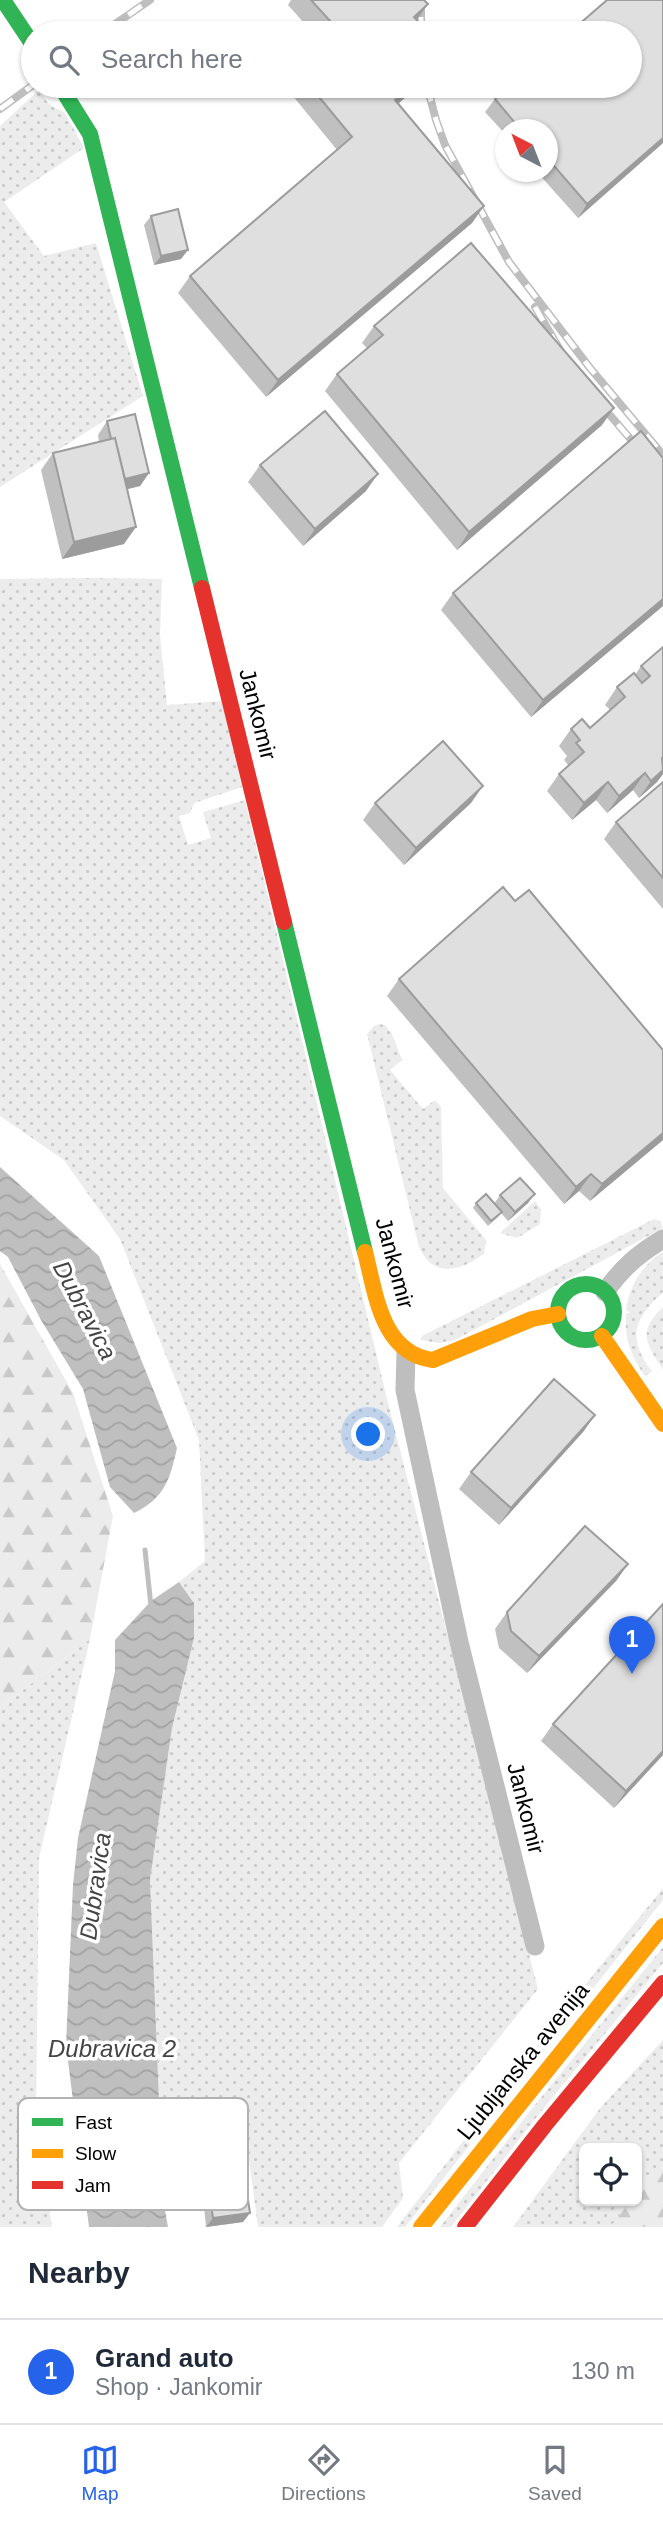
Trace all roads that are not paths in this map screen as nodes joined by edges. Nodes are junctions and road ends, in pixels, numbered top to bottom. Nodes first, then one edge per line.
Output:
1 (3, 0) edge
2 (21, 27) edge
3 (68, 98) edge
4 (663, 1239) edge
5 (605, 1292) junction
6 (558, 1314) junction
7 (602, 1336) junction
8 (406, 1353) junction
9 (663, 1424) edge
10 (663, 1926) edge
11 (535, 1946) dead end
12 (663, 1983) edge
13 (421, 2227) edge
14 (465, 2227) edge

1 - 2 street
3 - 8 street, Jankomir
4 - 5 street
5 - 6 street
5 - 7 street
6 - 7 street
6 - 8 street
7 - 9 street
8 - 11 street, Jankomir
10 - 13 street, Ljubljanska avenija
12 - 14 street

